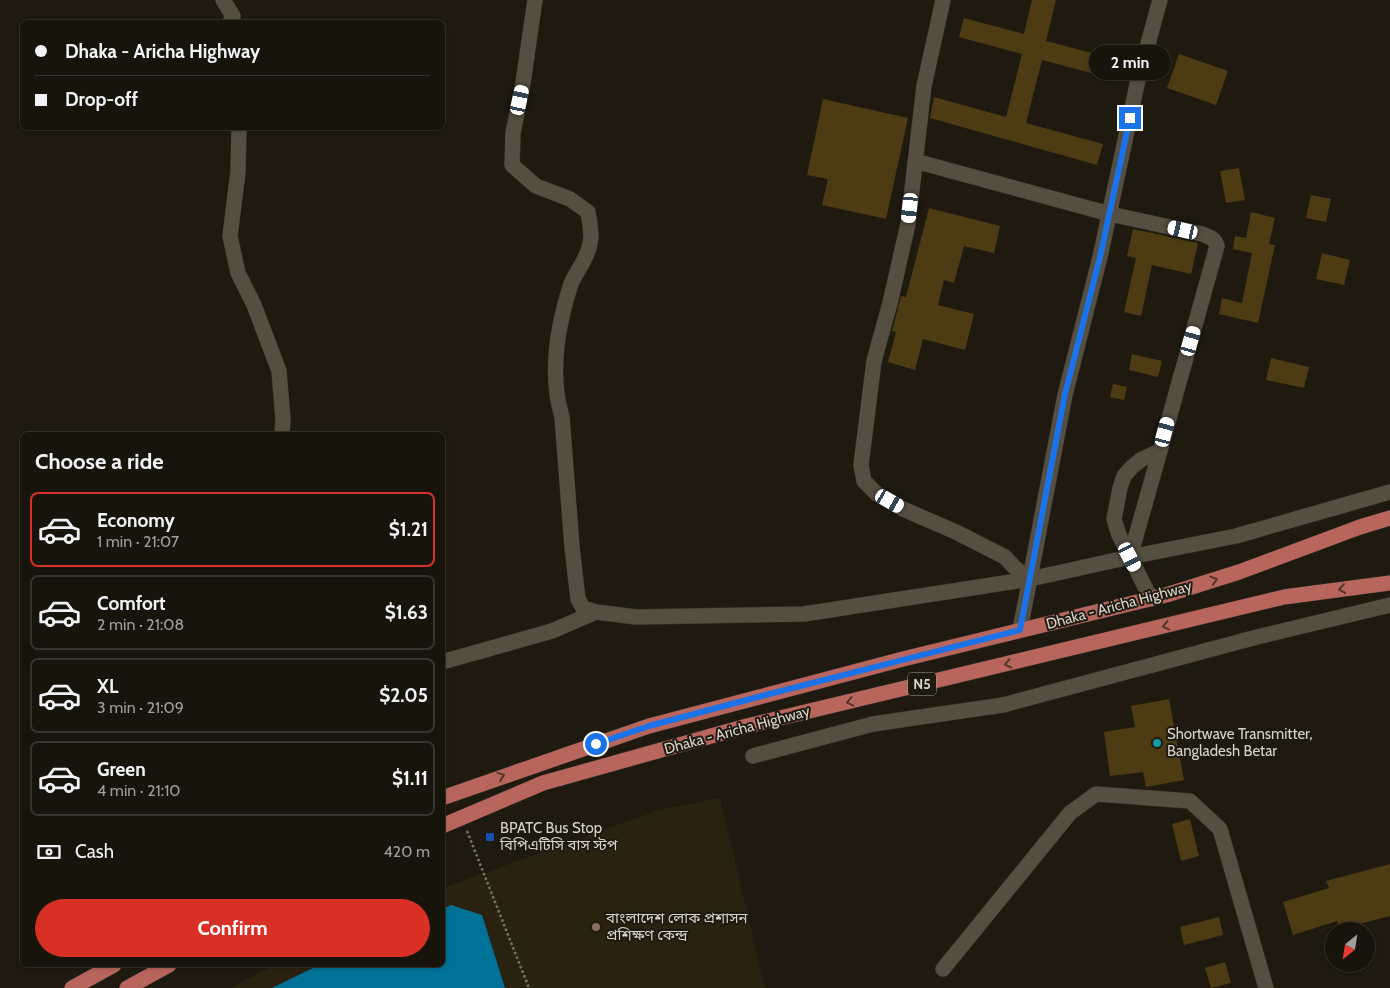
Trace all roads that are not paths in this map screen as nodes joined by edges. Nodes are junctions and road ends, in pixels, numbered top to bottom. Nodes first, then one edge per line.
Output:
1 (223, 0) edge
2 (534, 0) edge
3 (944, 0) edge
4 (1160, 0) edge
5 (231, 20) edge
6 (239, 130) edge
7 (915, 161) junction
8 (1110, 214) junction
9 (282, 432) edge
10 (1160, 451) junction
11 (1390, 492) edge
12 (1387, 520) edge
13 (1130, 557) junction
14 (1390, 578) edge
15 (1030, 579) junction
16 (1390, 583) edge
17 (1364, 586) junction
18 (1151, 599) junction
19 (1390, 606) edge
20 (596, 612) junction
21 (1020, 630) junction
22 (445, 661) edge
23 (753, 756) dead end
24 (445, 797) edge
25 (445, 825) edge
26 (110, 967) edge
27 (165, 967) edge
28 (943, 969) dead end
29 (72, 988) edge
30 (127, 988) edge
31 (1266, 988) edge

1 - 5 street
2 - 20 street
3 - 7 street
4 - 8 street
6 - 9 street
7 - 8 street
7 - 15 street
8 - 10 street
8 - 15 street
10 - 13 street
10 - 13 street
11 - 13 street
18 -> 12 highway, Dhaka - Aricha Highway / N5
13 - 15 street
13 - 18 street
14 - 17 highway
15 - 20 street
15 - 21 street
16 - 17 highway, Dhaka - Aricha Highway / N5
17 -> 25 highway, Dhaka - Aricha Highway / N5
18 - 21 highway, Dhaka - Aricha Highway / N5
19 - 23 street
20 - 22 street
24 -> 21 highway, Dhaka - Aricha Highway / N5
26 - 29 highway
27 - 30 highway
28 - 31 street

